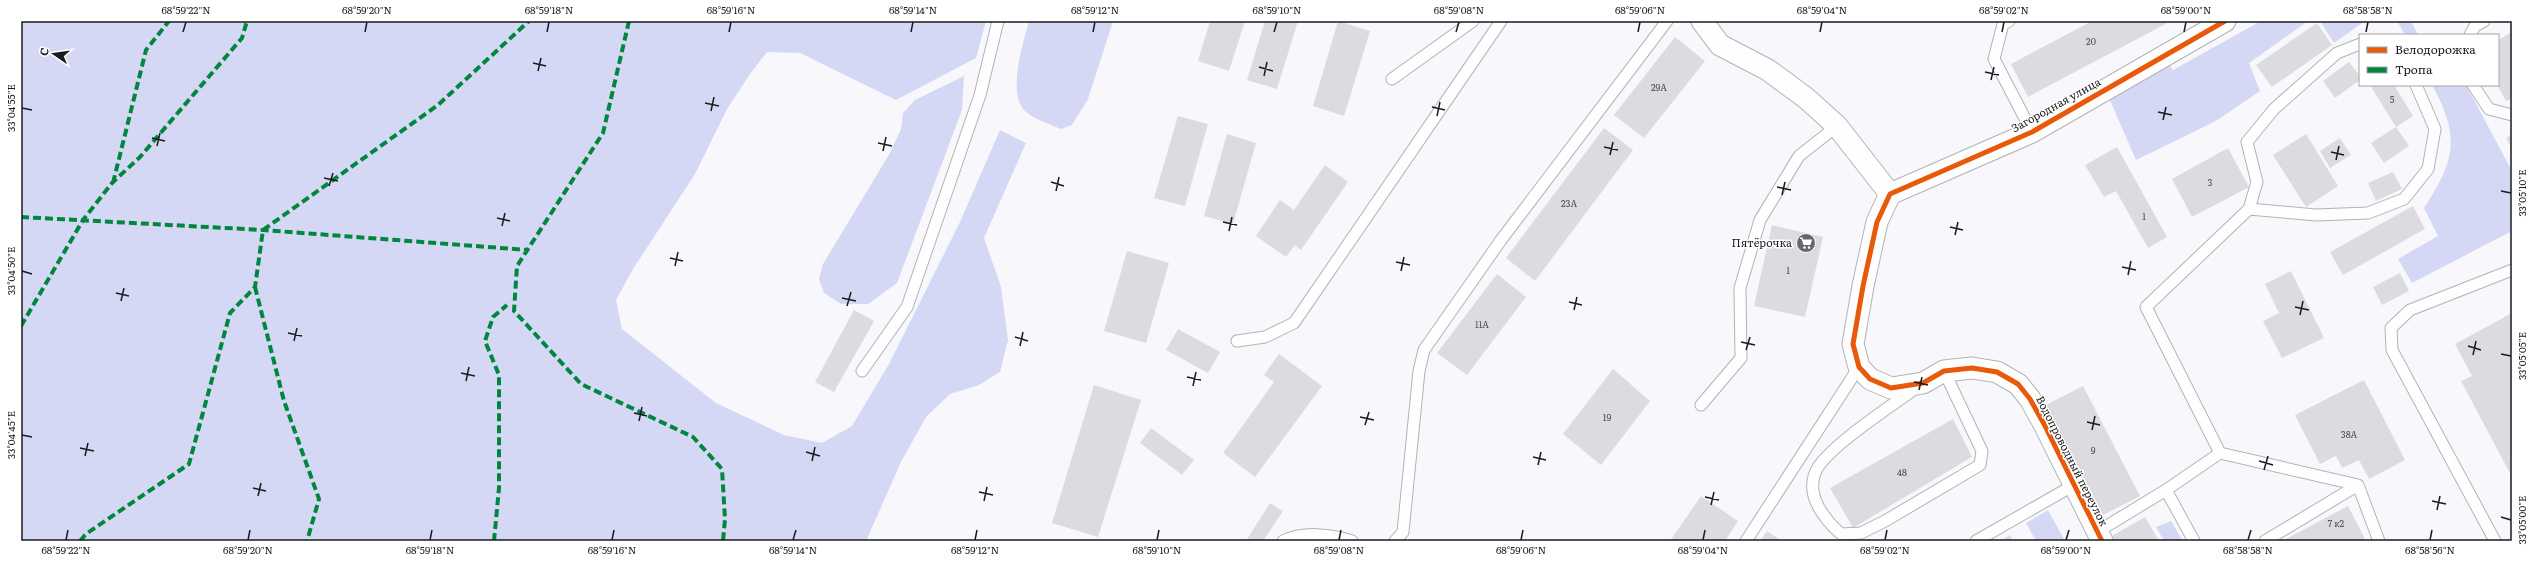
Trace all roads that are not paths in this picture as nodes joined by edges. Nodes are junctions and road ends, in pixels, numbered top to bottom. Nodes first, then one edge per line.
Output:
1 (998, 21) edge
2 (1473, 21) edge
3 (1501, 21) edge
4 (1667, 21) edge
5 (1702, 21) edge
6 (2009, 21) edge
7 (2225, 21) edge
8 (2484, 21) edge
9 (2470, 34) edge
10 (2359, 44) edge
11 (1392, 79) dead end
12 (2416, 86) edge
13 (2474, 86) edge
14 (2512, 115) edge
15 (1837, 126) junction
16 (2032, 132) junction
17 (1890, 194) junction
18 (2249, 209) junction
19 (2512, 270) edge
20 (1237, 341) dead end
21 (1859, 367) junction
22 (862, 371) dead end
23 (1944, 371) junction
24 (1923, 383) junction
25 (1701, 405) dead end
26 (2220, 453) junction
27 (2074, 485) junction
28 (2358, 485) junction
29 (2166, 490) junction
30 (2099, 536) edge
31 (1283, 541) edge
32 (1352, 541) edge
33 (1395, 541) edge
34 (1746, 541) edge
35 (1976, 541) edge
36 (2194, 541) edge
37 (2265, 541) edge
38 (2379, 541) edge
39 (2495, 541) edge

1 - 22 lane
2 - 11 lane
3 - 20 lane
4 - 33 lane
5 - 15 street
6 - 16 lane
7 - 16 street, Загородная улица
8 - 9 lane
10 - 18 lane
12 - 18 lane
13 - 14 lane
15 - 17 street
15 - 25 lane
16 - 17 street, Загородная улица
17 - 21 street
18 - 26 lane
19 - 39 lane
21 - 24 street, Водопроводный переулок
21 - 34 lane
23 - 24 street, Водопроводный переулок
23 - 24 lane
23 - 27 street, Водопроводный переулок
26 - 28 lane
26 - 29 lane
27 - 30 street, Водопроводный переулок
27 - 35 lane
28 - 37 lane
28 - 38 lane
29 - 30 lane
29 - 36 lane
31 - 32 lane

